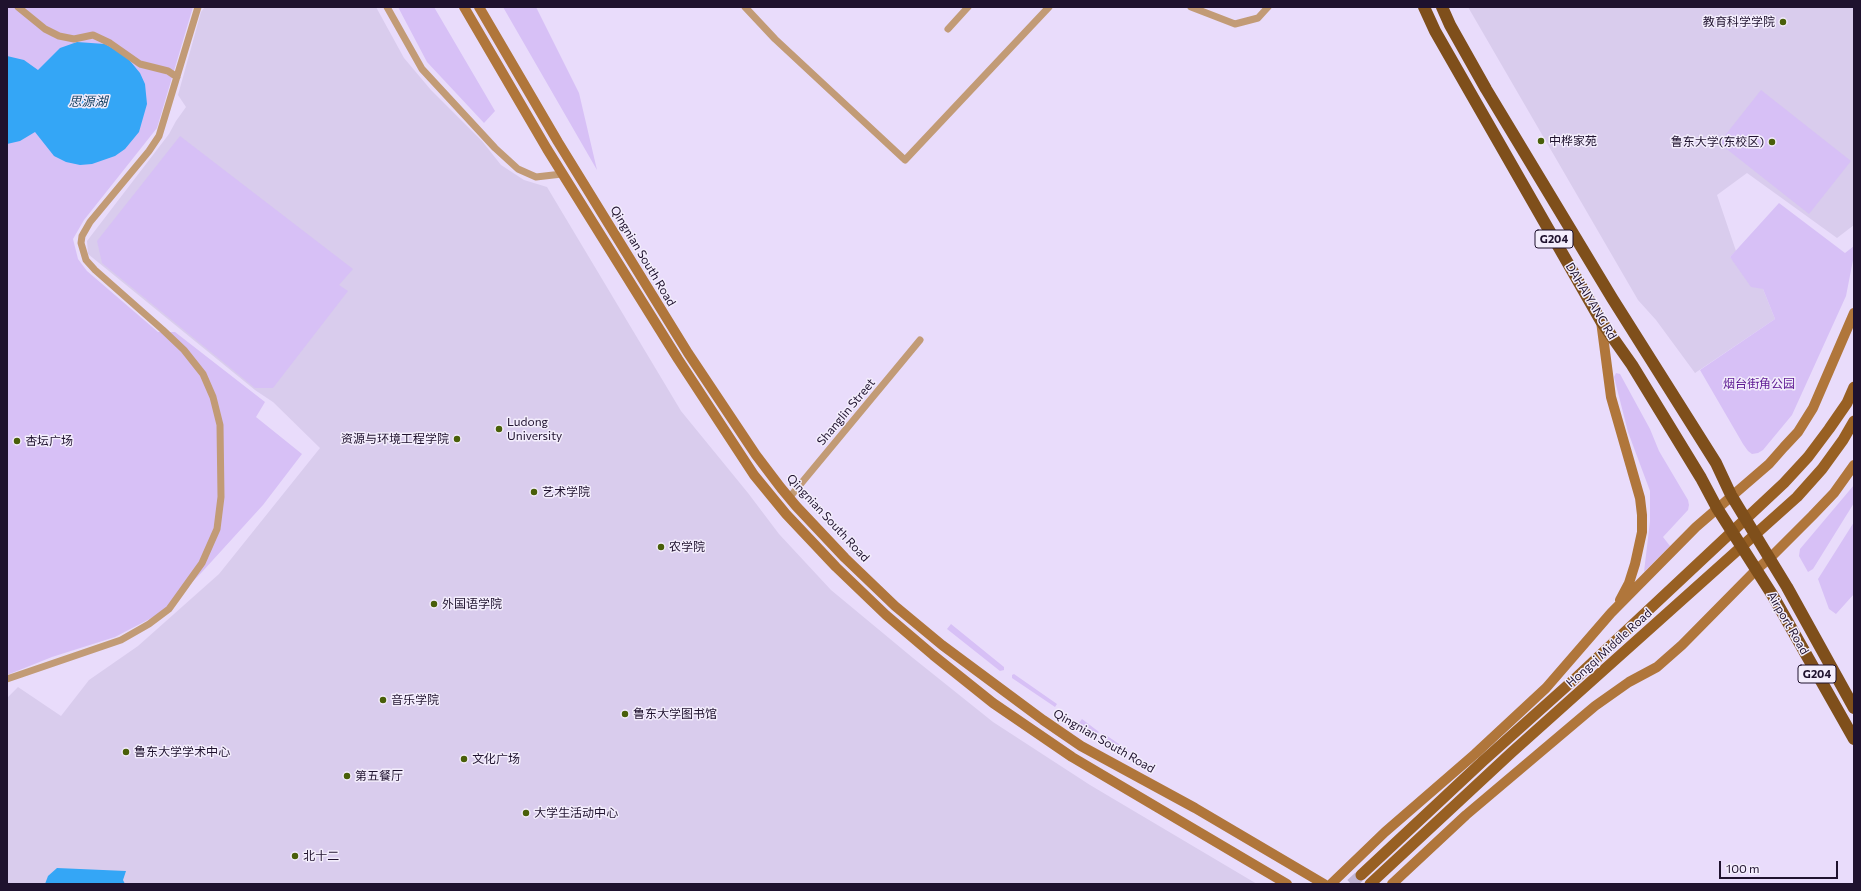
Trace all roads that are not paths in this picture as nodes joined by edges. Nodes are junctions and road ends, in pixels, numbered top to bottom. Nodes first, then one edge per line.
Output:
1 (18, 7) edge
2 (198, 7) edge
3 (387, 7) edge
4 (464, 7) edge
5 (479, 7) edge
6 (745, 7) edge
7 (968, 7) edge
8 (1049, 7) edge
9 (1191, 7) edge
10 (1268, 7) edge
11 (1424, 7) edge
12 (1442, 7) edge
13 (948, 29) dead end
14 (177, 77) junction
15 (562, 174) junction
16 (1854, 313) edge
17 (1601, 321) junction
18 (920, 340) dead end
19 (1854, 387) edge
20 (1854, 421) edge
21 (1854, 465) edge
22 (1732, 495) junction
23 (789, 498) junction
24 (1717, 508) junction
25 (1770, 558) junction
26 (1757, 569) junction
27 (1611, 613) junction
28 (7, 679) edge
29 (1854, 708) edge
30 (1498, 739) junction
31 (1854, 739) edge
32 (1361, 875) tunnel mouth
33 (1287, 884) edge
34 (1324, 884) edge
35 (1331, 884) edge
36 (1370, 884) tunnel mouth
37 (1392, 884) edge

1 - 14 street
2 - 14 street
3 - 15 street
4 - 15 main road, Qingnian South Road
5 - 23 main road, Qingnian South Road
6 - 8 street
7 - 13 street
9 - 10 street
11 - 17 highway, DAHAIYANG Rd / G204
12 - 22 highway, DAHAIYANG Rd / G204
14 - 28 street
15 - 33 main road, Qingnian South Road
16 - 22 main road
17 - 24 highway, DAHAIYANG Rd / G204
17 - 27 main road
18 - 23 street, Shanglin Street
19 - 30 main road, Hongqi Middle Road
20 - 36 main road, Hongqi Middle Road
21 - 25 main road
22 - 24 main road
22 - 25 highway, G204
23 - 34 main road, Qingnian South Road
24 - 26 highway, DAHAIYANG Rd / G204
24 - 27 main road
25 - 26 main road
25 - 29 highway, Airport Road / G204
26 - 31 highway, Airport Road / G204
26 - 37 main road
27 - 30 main road
30 - 32 main road, Hongqi Middle Road
30 - 35 main road

